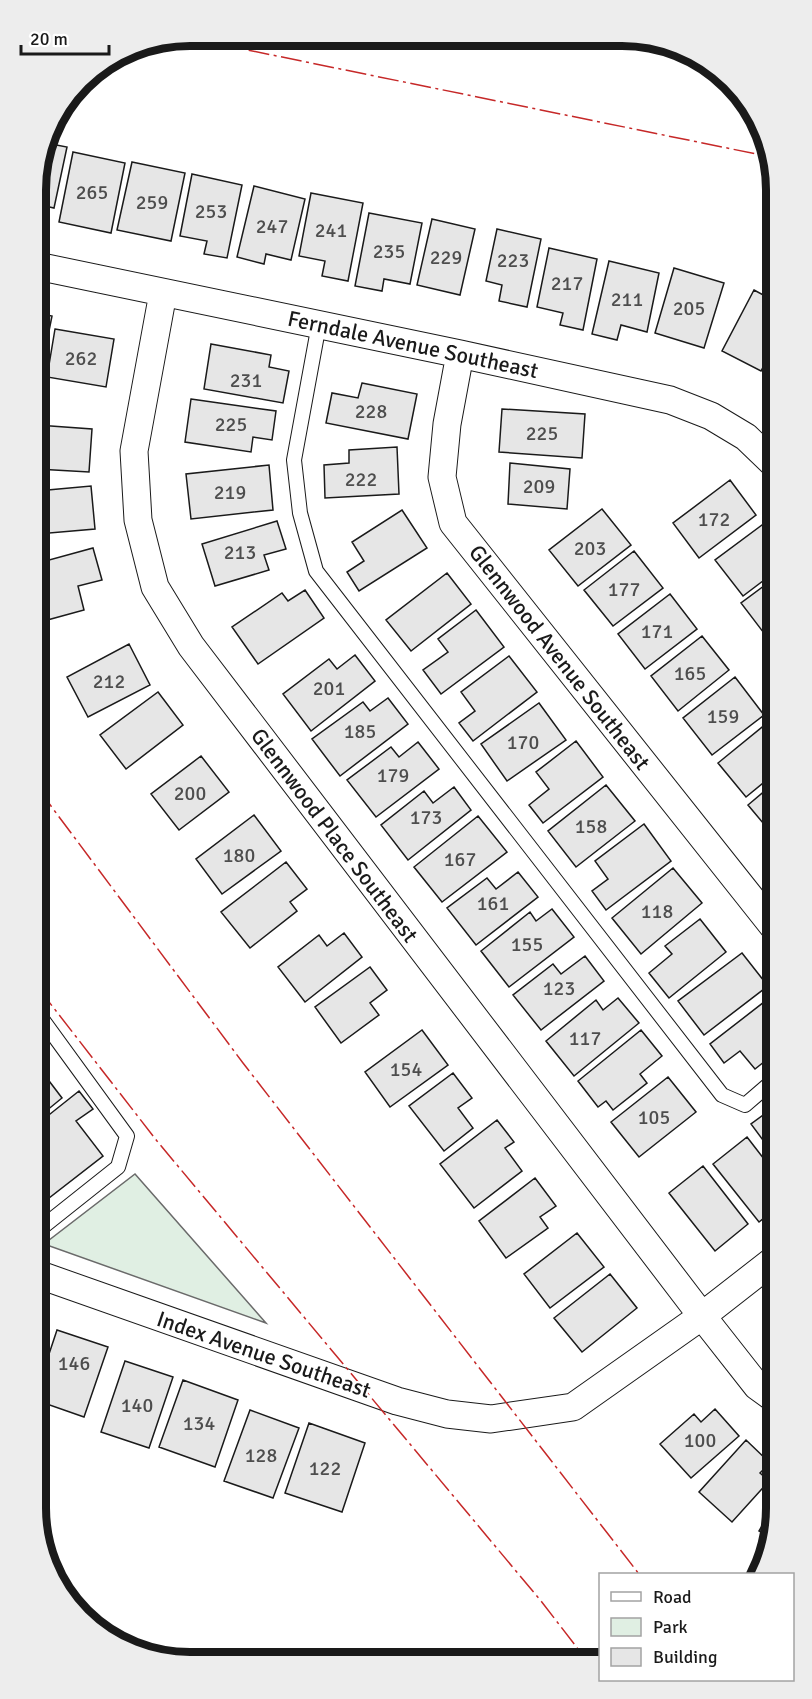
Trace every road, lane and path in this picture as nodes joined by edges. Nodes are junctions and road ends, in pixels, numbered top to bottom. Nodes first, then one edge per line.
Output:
1 (47, 268) edge
2 (163, 293) junction
3 (319, 324) junction
4 (460, 354) junction
5 (766, 456) edge
6 (765, 915) edge
7 (47, 1026) edge
8 (765, 1087) edge
9 (47, 1223) edge
10 (765, 1267) edge
11 (47, 1277) edge
12 (702, 1316) junction
13 (765, 1392) edge

1 - 2 street, Ferndale Avenue Southeast
2 - 3 street, Ferndale Avenue Southeast
2 - 12 street, Glennwood Place Southeast
3 - 4 street, Ferndale Avenue Southeast
3 - 8 lane
4 - 5 street, Ferndale Avenue Southeast
4 - 6 street, Glennwood Avenue Southeast
7 - 9 lane
10 - 12 street, Index Avenue Southeast
11 - 12 street, Index Avenue Southeast
12 - 13 street, Glennwood Place Southeast

